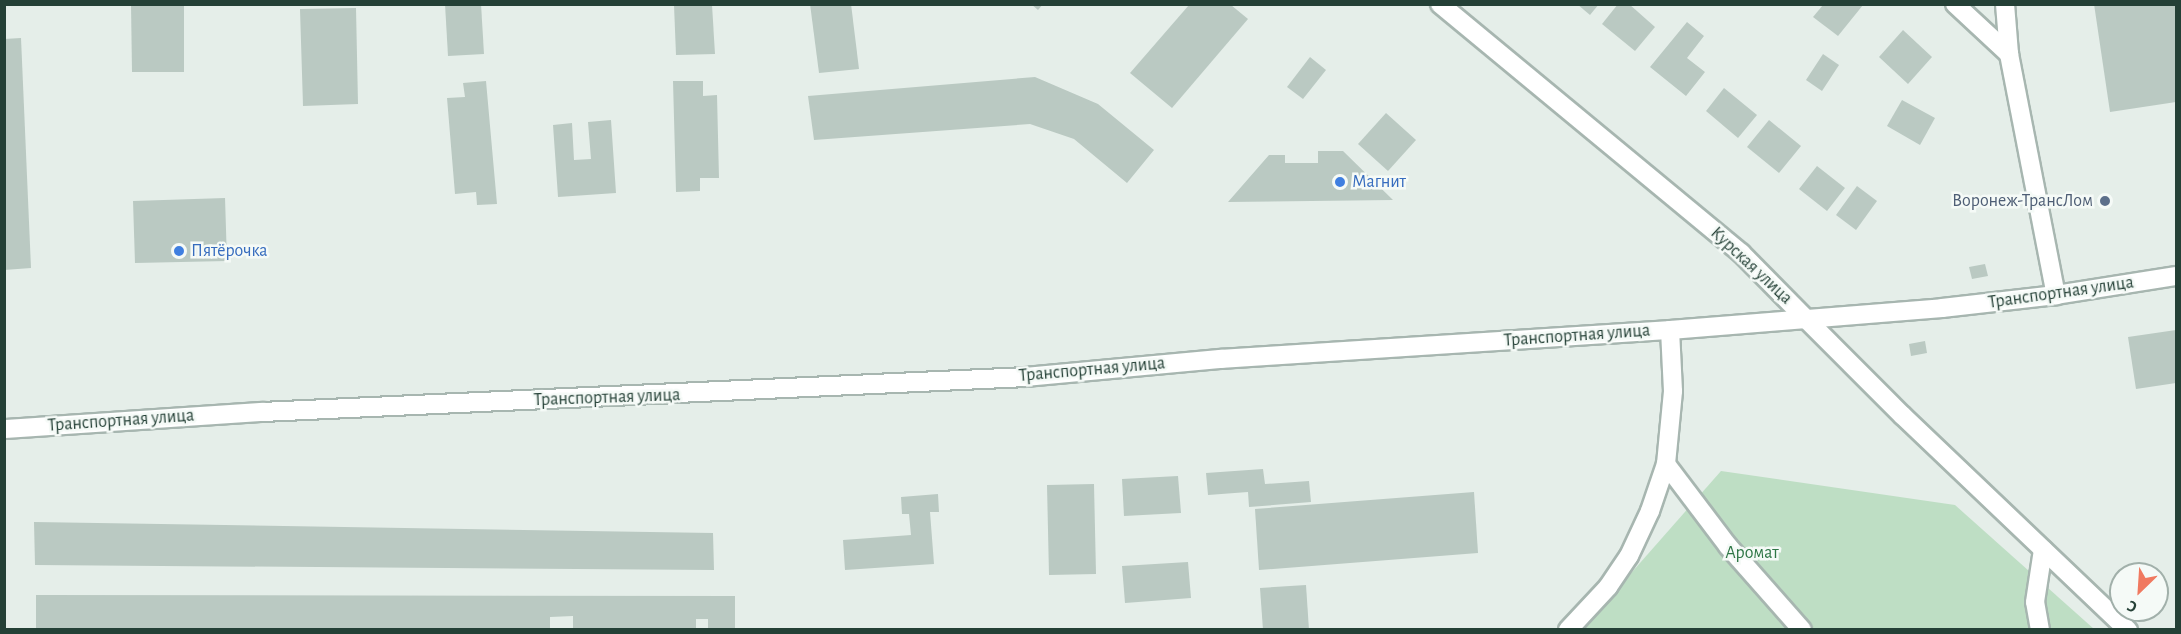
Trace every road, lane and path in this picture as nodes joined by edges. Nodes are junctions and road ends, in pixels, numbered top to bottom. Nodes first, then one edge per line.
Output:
1 (1440, 4) edge
2 (1955, 4) edge
3 (2005, 4) edge
4 (2009, 54) junction
5 (2176, 276) edge
6 (2056, 295) junction
7 (1806, 319) junction
8 (1670, 330) junction
9 (4, 429) edge
10 (1666, 465) junction
11 (2043, 550) junction
12 (1568, 630) edge
13 (1803, 630) edge
14 (2040, 630) edge
15 (2128, 630) edge

1 - 7 main road, Курская улица
2 - 4 main road
3 - 4 main road
4 - 6 main road
5 - 6 main road, Транспортная улица
6 - 7 main road, Транспортная улица
7 - 8 main road, Транспортная улица
7 - 11 main road, Курская улица
8 - 9 main road, Транспортная улица
8 - 10 main road
10 - 12 main road
10 - 13 main road
11 - 14 main road
11 - 15 main road, Курская улица

